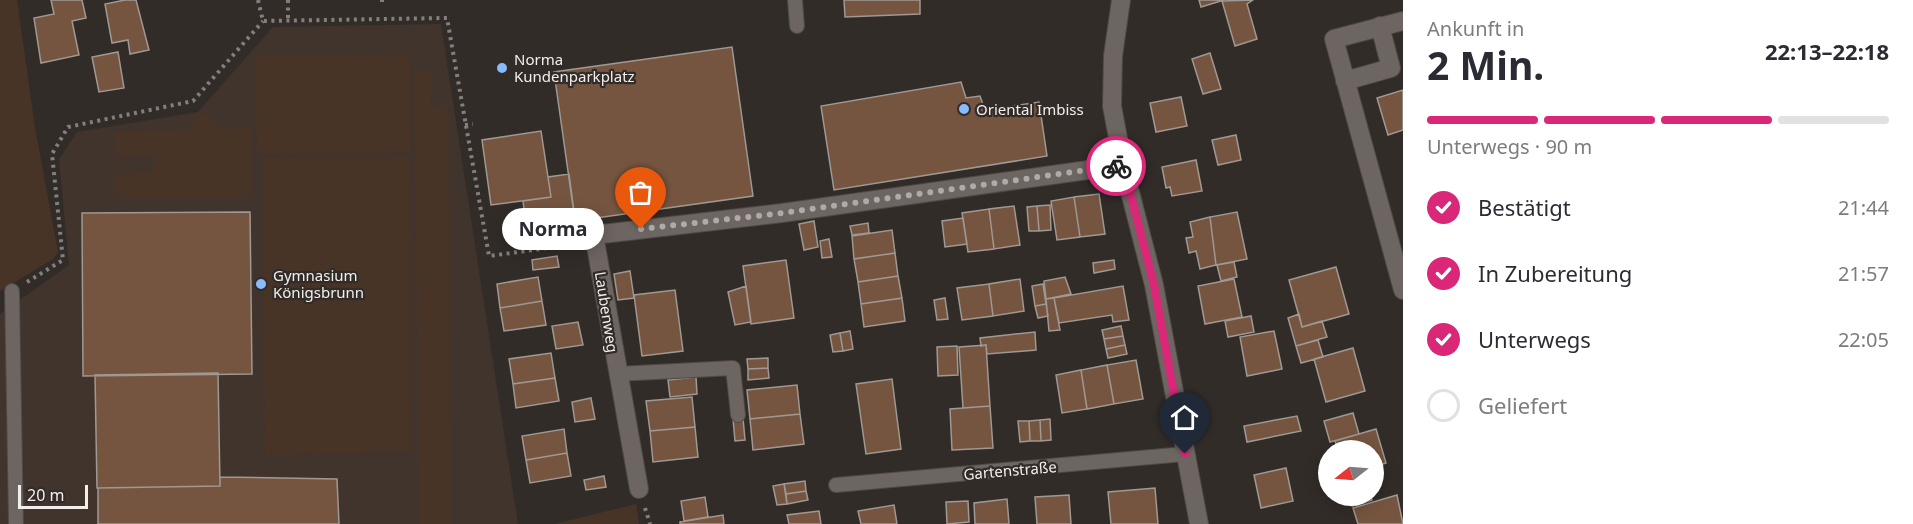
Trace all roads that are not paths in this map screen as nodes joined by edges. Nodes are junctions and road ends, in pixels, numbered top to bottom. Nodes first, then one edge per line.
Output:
1 (795, 0) edge
2 (1121, 0) edge
3 (1403, 21) edge
4 (797, 26) dead end
5 (1380, 26) junction
6 (1345, 81) junction
7 (1123, 165) junction
8 (1403, 290) edge
9 (12, 291) road end
10 (617, 374) junction
11 (738, 415) dead end
12 (1185, 454) junction
13 (836, 485) dead end
14 (639, 489) dead end
15 (16, 524) edge
16 (1199, 524) edge

1 - 4 lane
2 - 7 street
3 - 5 street
5 - 6 street
5 - 6 street
6 - 8 street
7 - 10 street, Laubenweg
7 - 12 street
9 - 15 lane
10 - 11 lane
10 - 14 street, Laubenweg
12 - 13 lane, Gartenstraße
12 - 16 street

